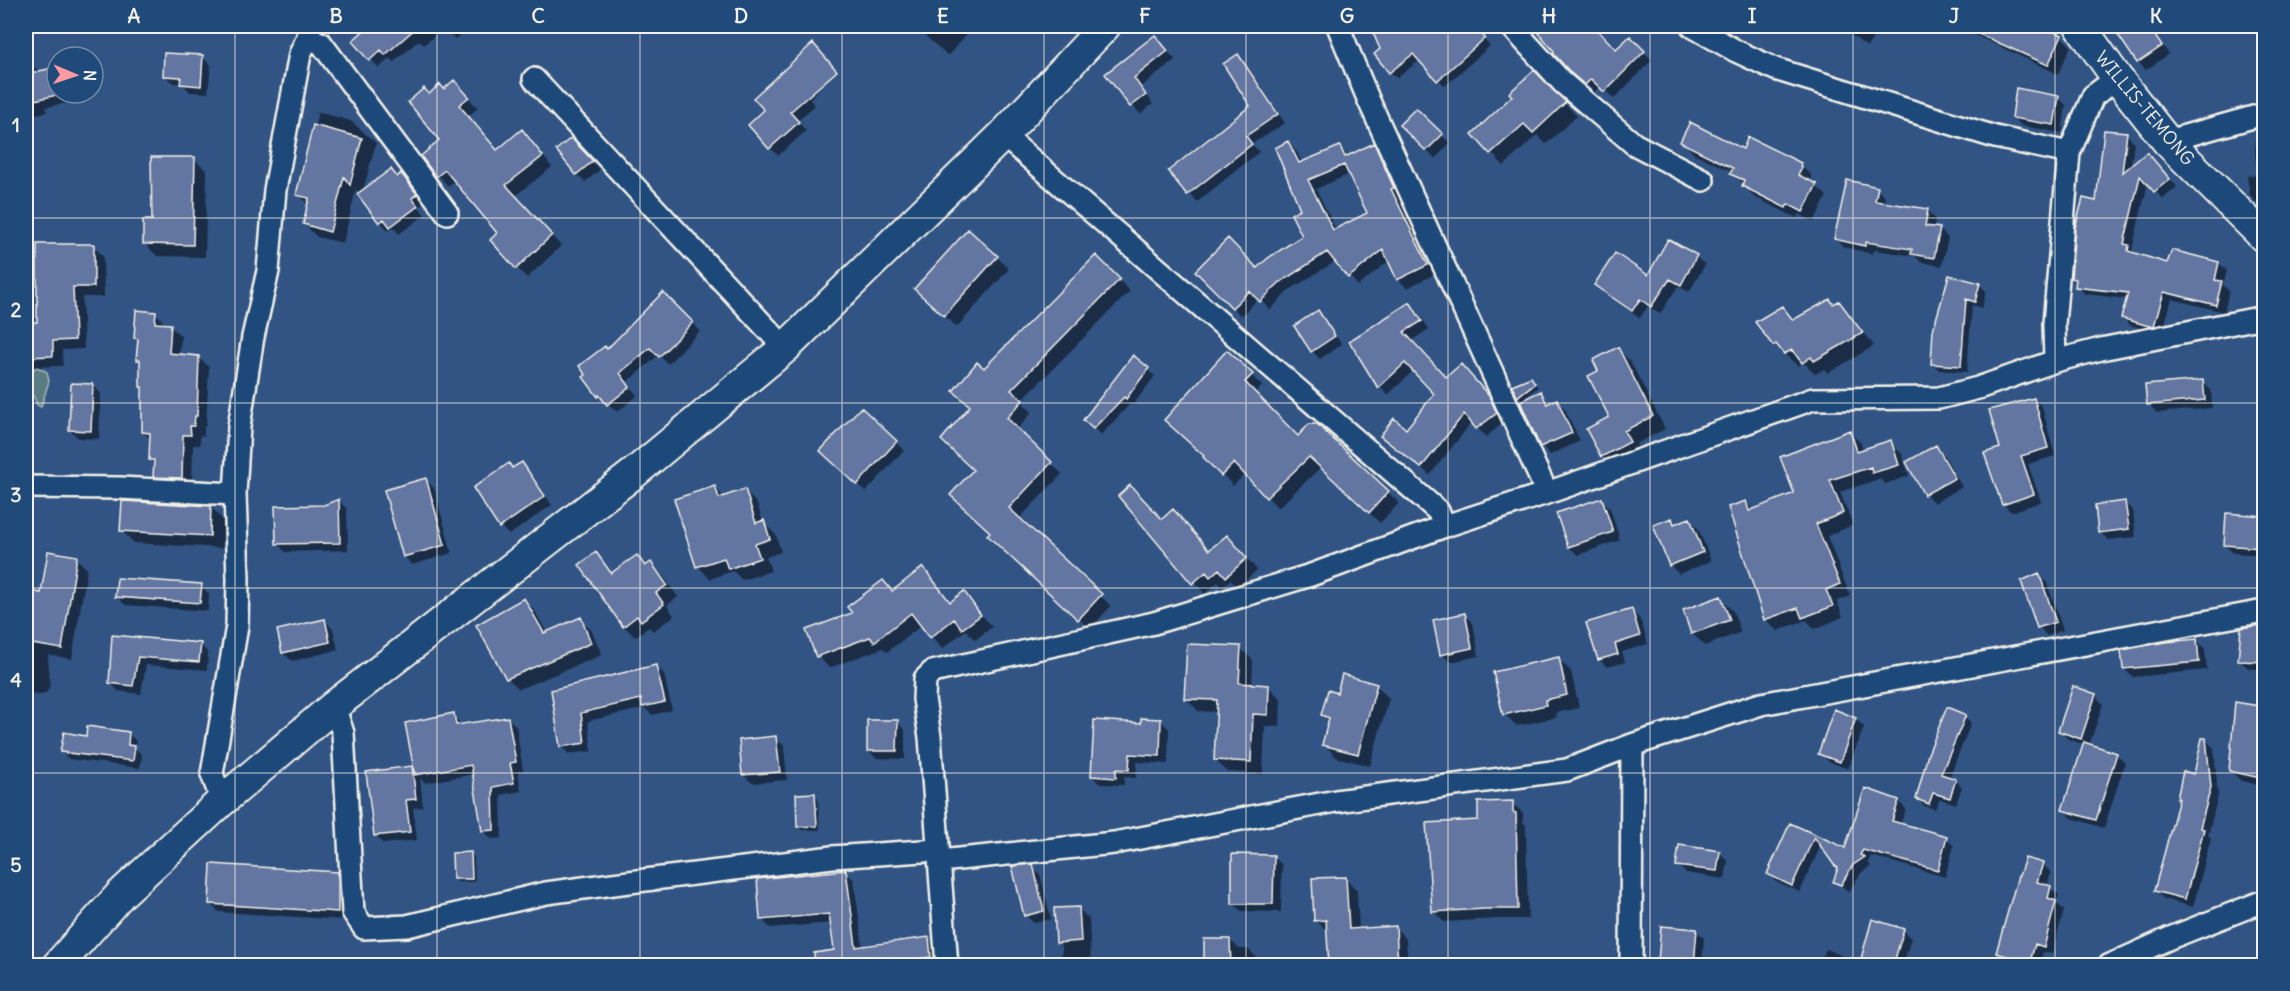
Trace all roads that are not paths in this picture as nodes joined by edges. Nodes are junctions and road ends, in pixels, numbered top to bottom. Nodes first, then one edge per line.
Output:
1 (1105, 26) edge
2 (1338, 26) edge
3 (1511, 26) edge
4 (1692, 26) edge
5 (2080, 26) edge
6 (309, 32) edge
7 (2116, 78) junction
8 (534, 79) dead end
9 (2265, 114) edge
10 (1003, 135) junction
11 (2167, 141) junction
12 (2069, 153) junction
13 (1703, 180) dead end
14 (447, 213) dead end
15 (2265, 237) edge
16 (2265, 317) edge
17 (785, 348) junction
18 (2055, 361) junction
19 (26, 487) edge
20 (1547, 493) junction
21 (235, 494) junction
22 (1445, 526) junction
23 (2265, 611) edge
24 (334, 706) junction
25 (1632, 745) junction
26 (222, 801) junction
27 (939, 856) junction
28 (2265, 902) edge
29 (57, 966) edge
30 (947, 966) edge
31 (1631, 966) edge
32 (2108, 966) edge

1 - 10 main road
2 - 20 street
3 - 13 street
4 - 12 street
5 - 7 main road, WILLIS-TEMONG
6 - 14 street
6 - 21 street
7 - 11 main road, WILLIS-TEMONG
7 - 12 street
8 - 17 street
9 - 11 street
10 - 17 main road
10 - 22 street
11 - 15 main road, WILLIS-TEMONG
12 - 18 street
16 - 18 street
17 - 24 main road
18 - 20 street
19 - 21 street
20 - 22 street
21 - 26 street
22 - 27 street
23 - 25 street
24 - 26 main road
24 - 27 street
25 - 27 street
25 - 31 street
26 - 29 main road
27 - 30 street
28 - 32 street

